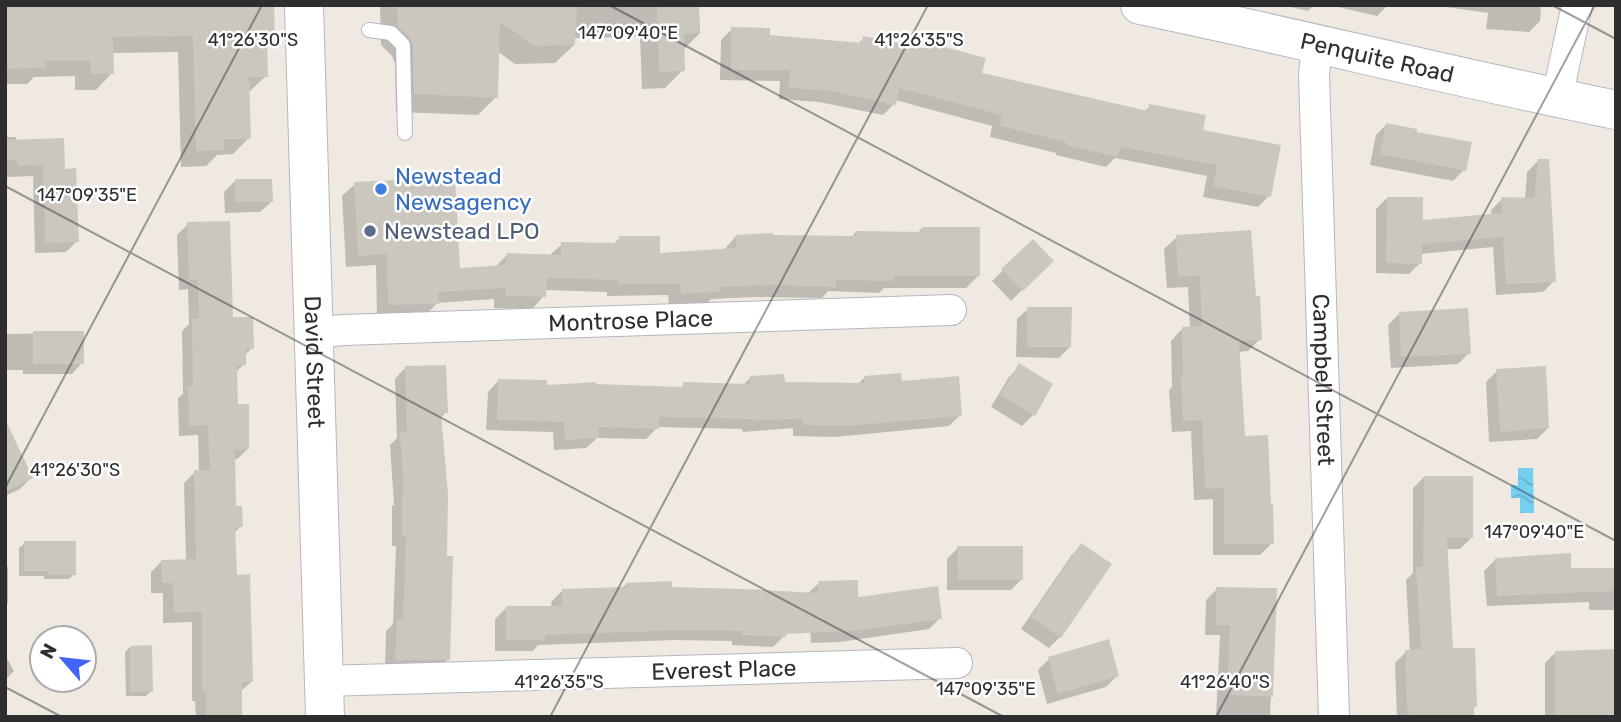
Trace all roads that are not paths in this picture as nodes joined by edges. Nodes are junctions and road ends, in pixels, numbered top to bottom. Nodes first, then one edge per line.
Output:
1 (304, 5) edge
2 (1140, 5) edge
3 (1577, 5) edge
4 (1178, 9) edge
5 (369, 30) dead end
6 (1317, 44) junction
7 (1557, 98) junction
8 (1616, 110) edge
9 (405, 133) dead end
10 (951, 310) dead end
11 (313, 333) junction
12 (957, 663) dead end
13 (324, 699) edge
14 (1334, 717) edge

1 - 11 street, David Street
2 - 4 street, Penquite Road
3 - 7 street
4 - 6 street, Penquite Road
5 - 9 lane
6 - 7 street, Penquite Road
6 - 14 street, Campbell Street
7 - 8 street, Penquite Road
10 - 11 street, Montrose Place
11 - 13 street, David Street
12 - 13 street, Everest Place

